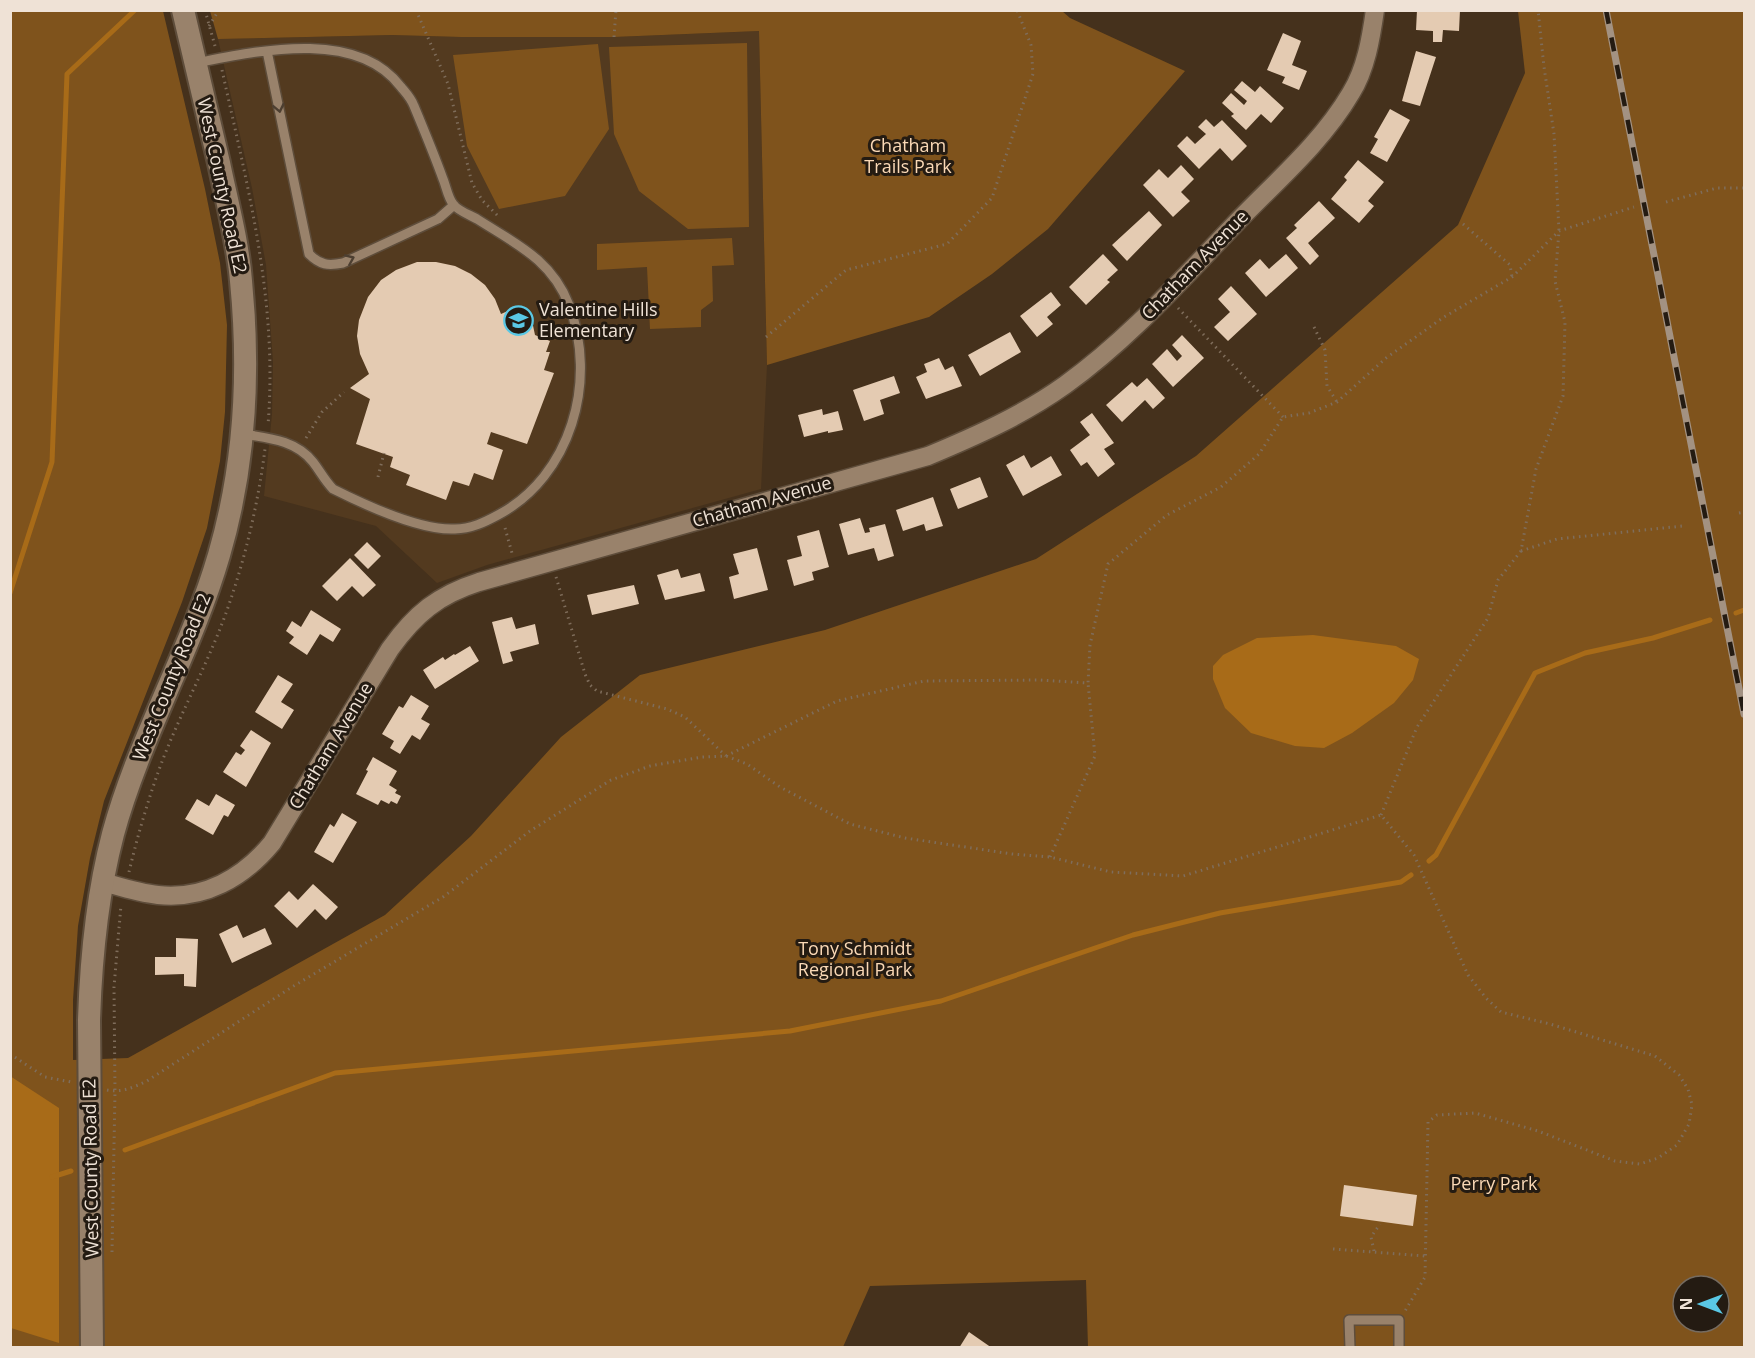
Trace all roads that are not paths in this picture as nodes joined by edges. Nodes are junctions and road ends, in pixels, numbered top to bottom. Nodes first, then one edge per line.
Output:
1 (183, 10) edge
2 (1375, 10) edge
3 (267, 51) junction
4 (196, 63) junction
5 (454, 205) junction
6 (243, 434) junction
7 (103, 882) junction
8 (92, 1347) edge
9 (1350, 1347) edge
10 (1399, 1347) edge

1 - 4 street, West County Road E2
2 - 7 street, Chatham Avenue
3 - 4 lane
3 - 5 lane
3 -> 5 lane
4 - 6 street, West County Road E2
5 - 6 lane
6 - 7 street, West County Road E2
7 - 8 street, West County Road E2
9 - 10 lane

